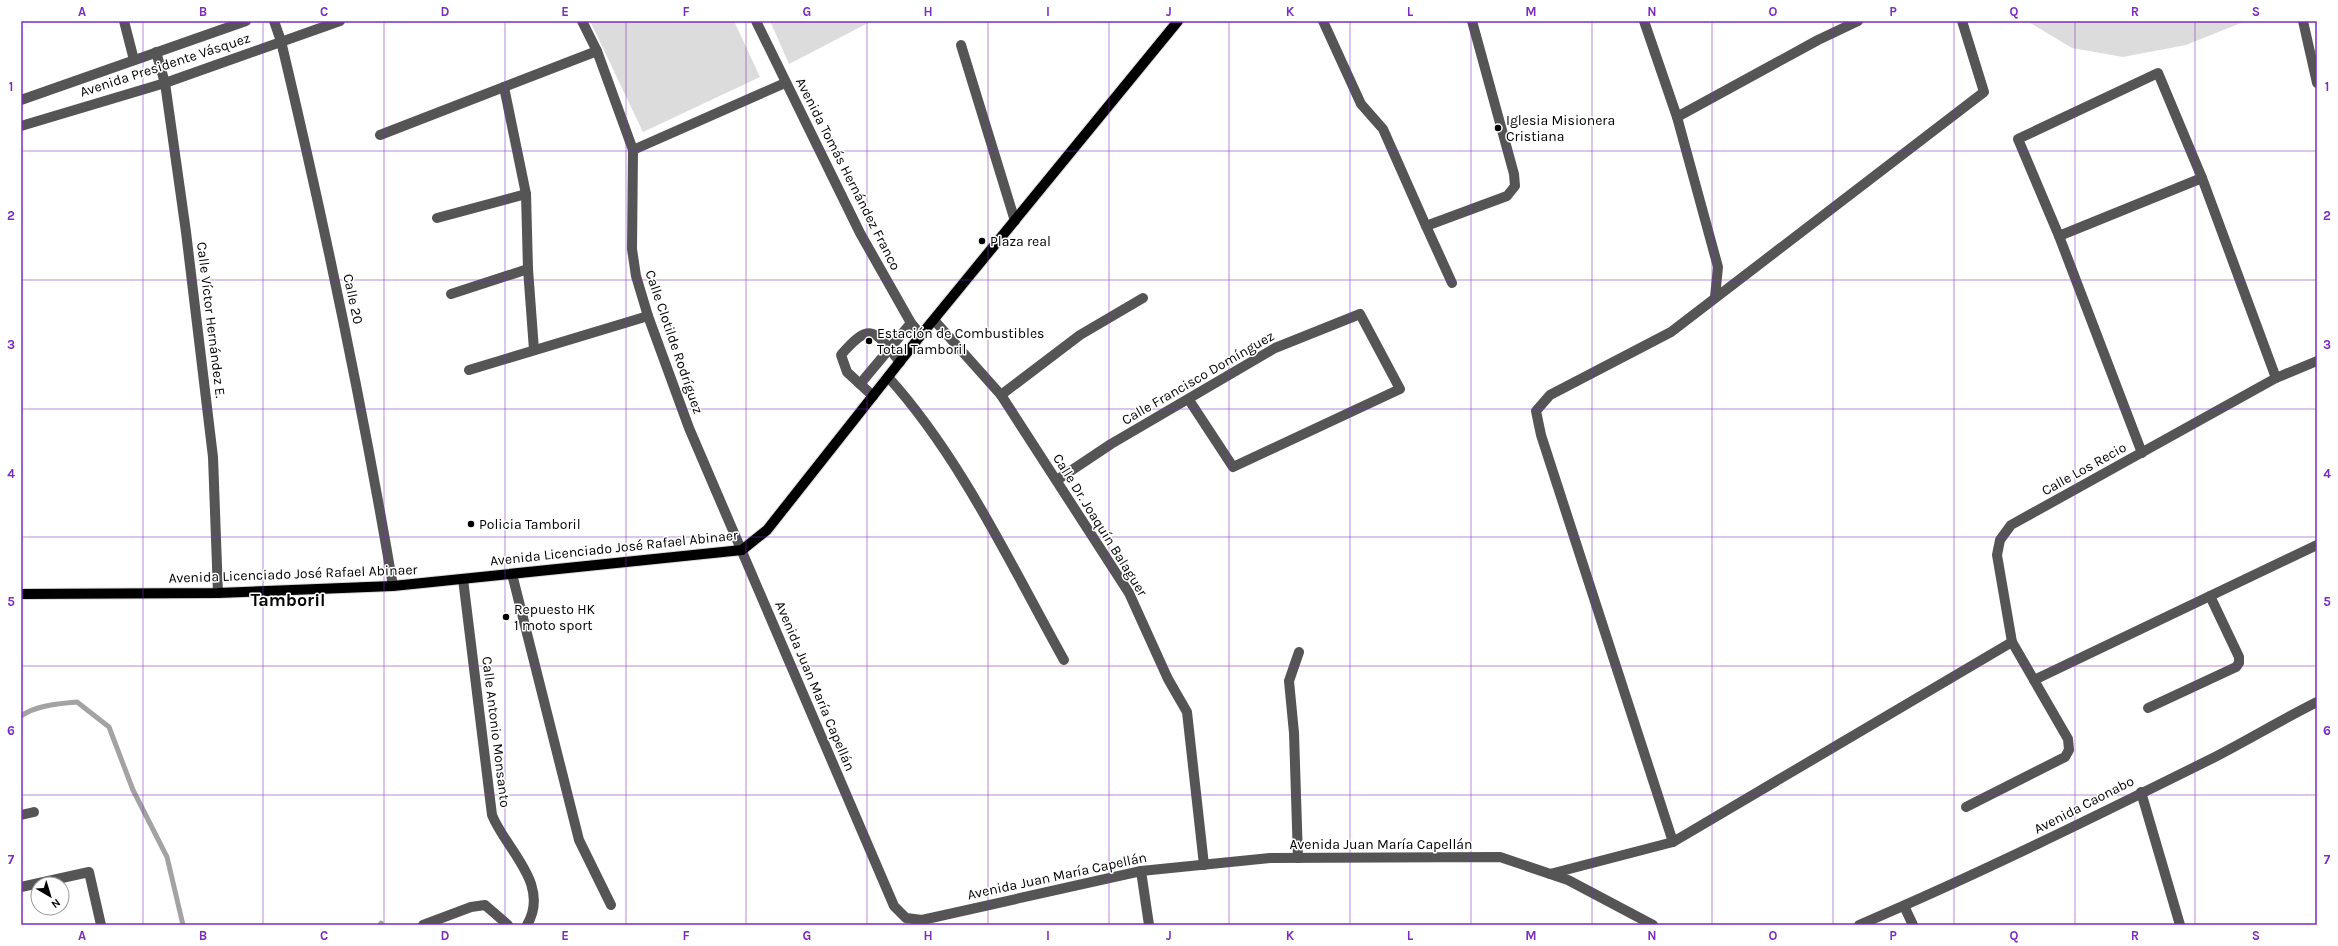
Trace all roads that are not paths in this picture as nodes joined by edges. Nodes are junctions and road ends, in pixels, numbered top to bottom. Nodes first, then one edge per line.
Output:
1 (124, 21) edge
2 (246, 21) edge
3 (274, 21) edge
4 (340, 21) edge
5 (582, 21) edge
6 (756, 21) edge
7 (1178, 21) edge
8 (1323, 21) edge
9 (1472, 21) edge
10 (1644, 21) edge
11 (1858, 21) edge
12 (1962, 21) edge
13 (2302, 21) edge
14 (281, 41) junction
15 (961, 45) dead end
16 (597, 51) junction
17 (156, 52) junction
18 (134, 60) junction
19 (785, 82) junction
20 (165, 83) junction
21 (2317, 83) edge
22 (504, 87) junction
23 (21, 100) edge
24 (1677, 117) junction
25 (21, 126) edge
26 (380, 135) dead end
27 (633, 150) junction
28 (2202, 178) junction
29 (526, 194) junction
30 (437, 218) dead end
31 (1015, 221) junction
32 (1426, 226) junction
33 (2059, 236) junction
34 (528, 269) junction
35 (1452, 283) dead end
36 (451, 294) dead end
37 (1715, 297) junction
38 (1143, 298) dead end
39 (648, 316) junction
40 (934, 320) junction
41 (911, 323) junction
42 (921, 335) junction
43 (889, 349) junction
44 (534, 350) junction
45 (900, 362) junction
46 (2317, 362) edge
47 (469, 370) dead end
48 (888, 377) junction
49 (2276, 378) junction
50 (860, 384) junction
51 (1001, 395) junction
52 (873, 396) junction
53 (1189, 400) junction
54 (2142, 453) junction
55 (1057, 480) junction
56 (2317, 545) edge
57 (742, 550) junction
58 (512, 574) junction
59 (463, 579) junction
60 (393, 586) junction
61 (218, 593) junction
62 (21, 594) edge
63 (2210, 596) junction
64 (2012, 642) junction
65 (1299, 652) dead end
66 (1064, 660) dead end
67 (2034, 680) junction
68 (2317, 702) edge
69 (2148, 708) dead end
70 (2141, 792) junction
71 (1966, 807) dead end
72 (34, 812) dead end
73 (21, 816) edge
74 (1673, 842) junction
75 (1298, 858) junction
76 (1204, 864) junction
77 (1141, 871) junction
78 (1550, 874) junction
79 (21, 887) edge
80 (611, 905) dead end
81 (1904, 906) junction
82 (903, 922) edge
83 (101, 925) edge
84 (423, 925) edge
85 (508, 925) edge
86 (527, 925) edge
87 (1149, 925) edge
88 (1653, 925) edge
89 (1859, 925) edge
90 (1913, 925) edge
91 (2180, 925) edge

1 - 18 street
2 - 17 street, Avenida Presidente Vásquez
3 - 14 street, Calle 20
4 - 14 street, Avenida Presidente Vásquez
5 - 16 street, Calle Clotilde Rodríguez
6 - 19 street, Avenida Tomás Hernández Franco
7 - 31 main road, Avenida Licenciado José Rafael Abinaer
8 - 32 street
9 - 32 street
10 - 24 street
11 - 24 street
12 - 37 street
13 - 21 street
14 - 20 street, Avenida Presidente Vásquez
14 - 60 street, Calle 20
15 - 31 street
16 - 22 street
16 - 27 street, Calle Clotilde Rodríguez
17 - 18 street, Avenida Presidente Vásquez
17 - 20 street, Calle Víctor Hernández E.
18 - 23 street, Avenida Presidente Vásquez
19 - 27 street
19 - 41 street, Avenida Tomás Hernández Franco
20 - 25 street, Avenida Presidente Vásquez
20 - 61 street, Calle Víctor Hernández E.
22 - 26 street
22 - 29 street
24 - 37 street
27 - 39 street, Calle Clotilde Rodríguez
28 - 33 street
28 - 33 street
28 - 49 street
29 - 30 street
29 - 34 street
31 - 40 main road, Avenida Licenciado José Rafael Abinaer
32 - 35 street
33 - 54 street
34 - 36 street
34 - 44 street
37 - 74 street
38 - 51 street
39 - 44 street
39 - 57 street, Calle Clotilde Rodríguez
40 - 42 main road, Avenida Licenciado José Rafael Abinaer
40 - 51 street, Calle Dr. Joaquín Balaguer
41 - 42 street, Avenida Tomás Hernández Franco
41 - 43 street
42 - 45 main road, Avenida Licenciado José Rafael Abinaer
43 - 45 street
43 - 50 street
43 - 50 street
44 - 47 street
45 - 48 main road, Avenida Licenciado José Rafael Abinaer
46 - 49 street, Calle Los Recio
48 - 52 main road, Avenida Licenciado José Rafael Abinaer
48 - 66 street
49 - 54 street, Calle Los Recio
50 - 52 street
51 - 55 street, Calle Dr. Joaquín Balaguer
52 - 57 main road, Avenida Licenciado José Rafael Abinaer
53 - 53 street, Calle Francisco Domínguez
53 - 55 street, Calle Francisco Domínguez
54 - 64 street, Calle Los Recio
55 - 76 street, Calle Dr. Joaquín Balaguer
56 - 63 street
57 - 58 main road, Avenida Licenciado José Rafael Abinaer
57 - 82 street, Avenida Juan María Capellán
58 - 59 main road, Avenida Licenciado José Rafael Abinaer
58 - 80 street
59 - 60 main road, Avenida Licenciado José Rafael Abinaer
59 - 86 street, Calle Antonio Monsanto
60 - 61 main road, Avenida Licenciado José Rafael Abinaer
61 - 62 main road, Avenida Licenciado José Rafael Abinaer
63 - 67 street
63 - 69 street
64 - 67 street, Calle Los Recio
64 - 74 street
65 - 75 street
67 - 71 street, Calle Los Recio
68 - 70 street, Avenida Caonabo
70 - 81 street, Avenida Caonabo
70 - 91 street
72 - 73 street
74 - 78 street
75 - 76 street, Avenida Juan María Capellán
75 - 78 street, Avenida Juan María Capellán
76 - 77 street, Avenida Juan María Capellán
77 - 82 street, Avenida Juan María Capellán
77 - 87 street
78 - 88 street, Avenida Juan María Capellán
79 - 83 street
81 - 89 street, Avenida Caonabo
81 - 90 street
84 - 85 street

